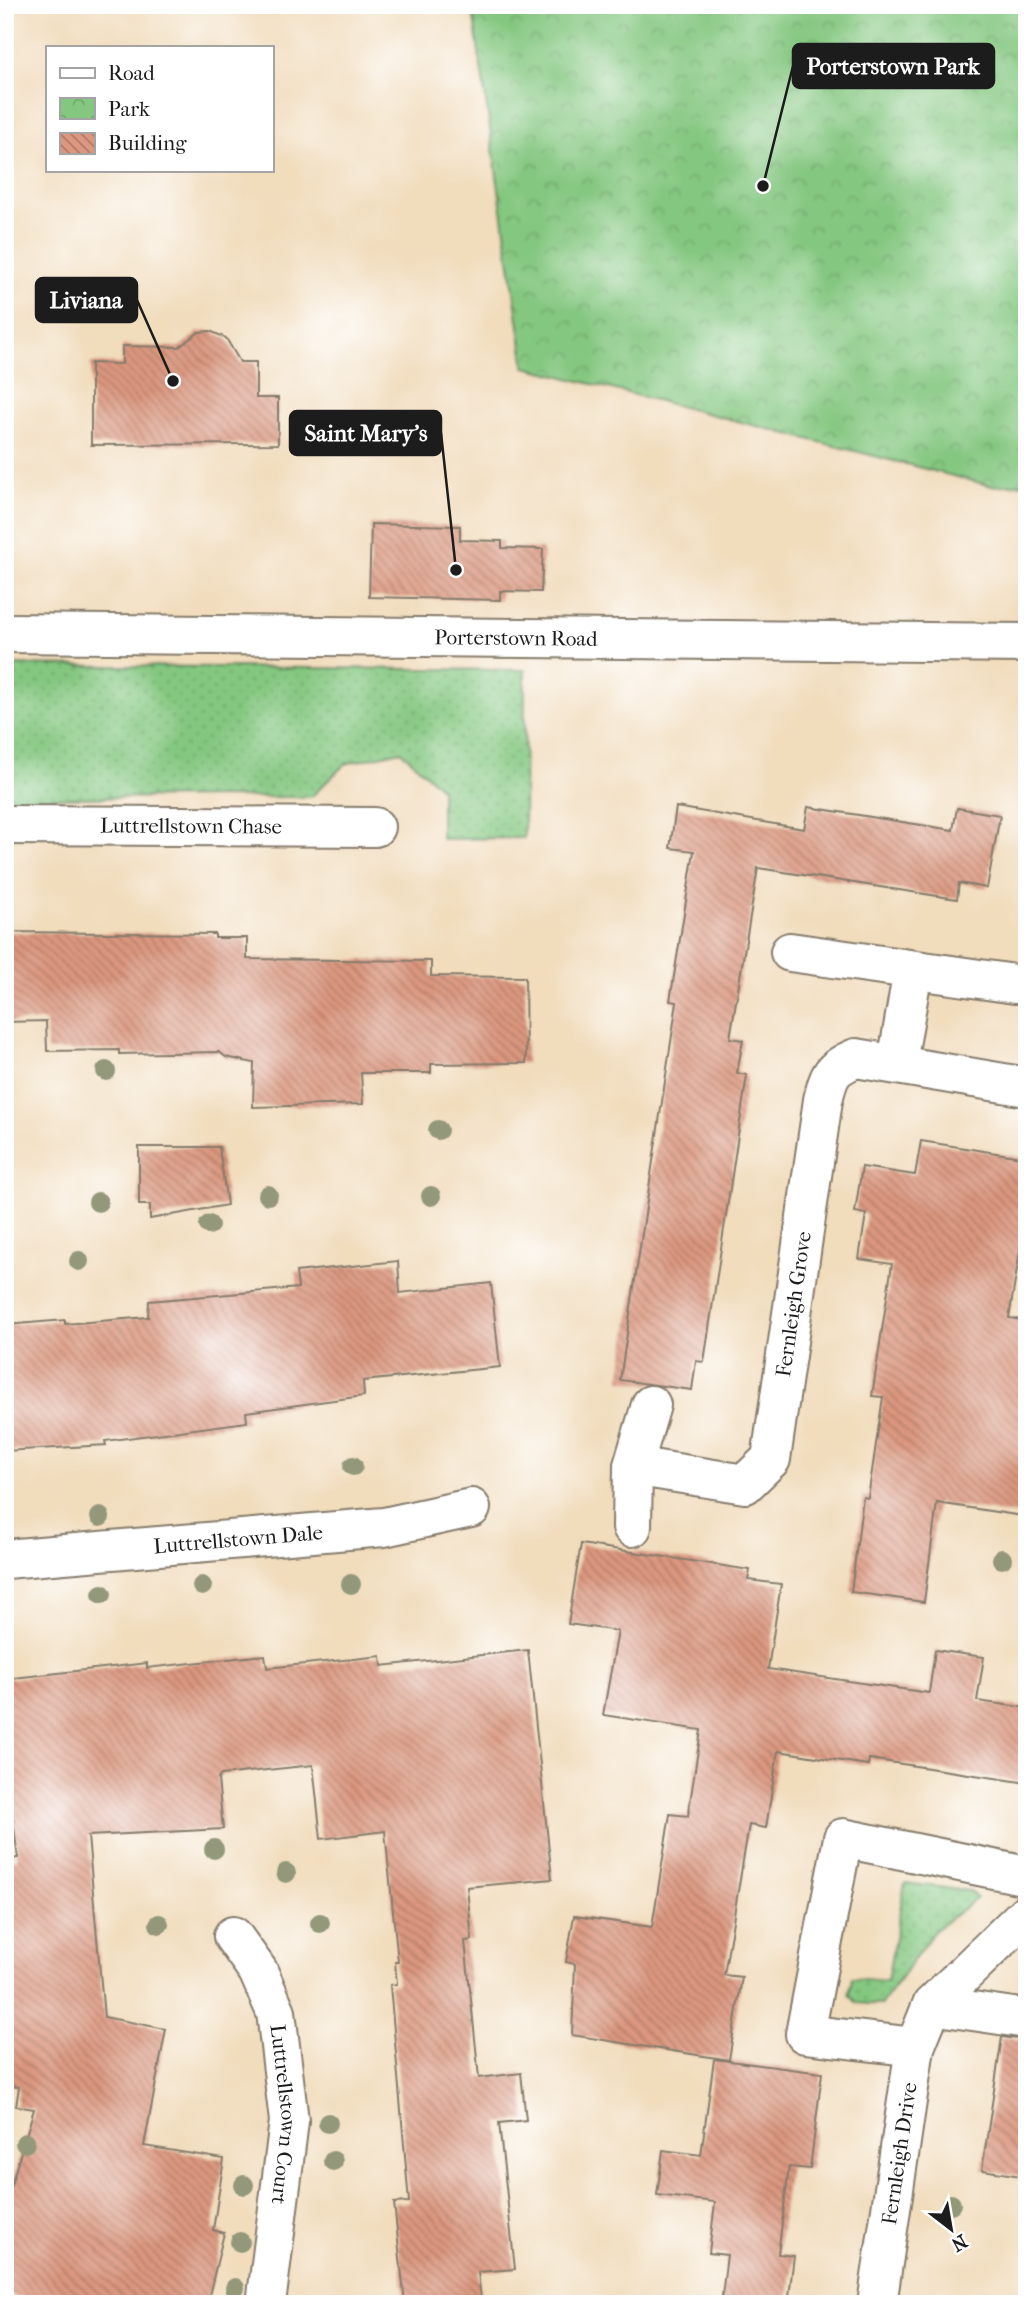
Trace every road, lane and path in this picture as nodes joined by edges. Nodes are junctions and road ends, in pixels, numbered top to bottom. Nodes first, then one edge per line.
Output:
1 (5, 633) edge
2 (1027, 643) edge
3 (5, 825) edge
4 (375, 827) dead end
5 (790, 952) dead end
6 (913, 970) junction
7 (1015, 984) dead end
8 (897, 1063) junction
9 (1027, 1087) edge
10 (651, 1405) dead end
11 (633, 1466) junction
12 (471, 1508) dead end
13 (632, 1527) dead end
14 (5, 1559) edge
15 (1027, 1876) edge
16 (1027, 1913) edge
17 (233, 1937) dead end
18 (932, 2005) junction
19 (1027, 2019) edge
20 (915, 2047) junction
21 (267, 2304) edge
22 (877, 2304) edge

1 - 2 street, Porterstown Road
3 - 4 street, Luttrellstown Chase
5 - 6 street
6 - 7 street
6 - 8 street
8 - 9 street, Fernleigh Grove
8 - 11 street, Fernleigh Grove
10 - 11 street
11 - 13 street
12 - 14 street, Luttrellstown Dale
15 - 20 street
16 - 18 street, Fernleigh Drive
17 - 21 street, Luttrellstown Court
18 - 19 street
18 - 20 street, Fernleigh Drive
20 - 22 street, Fernleigh Drive

